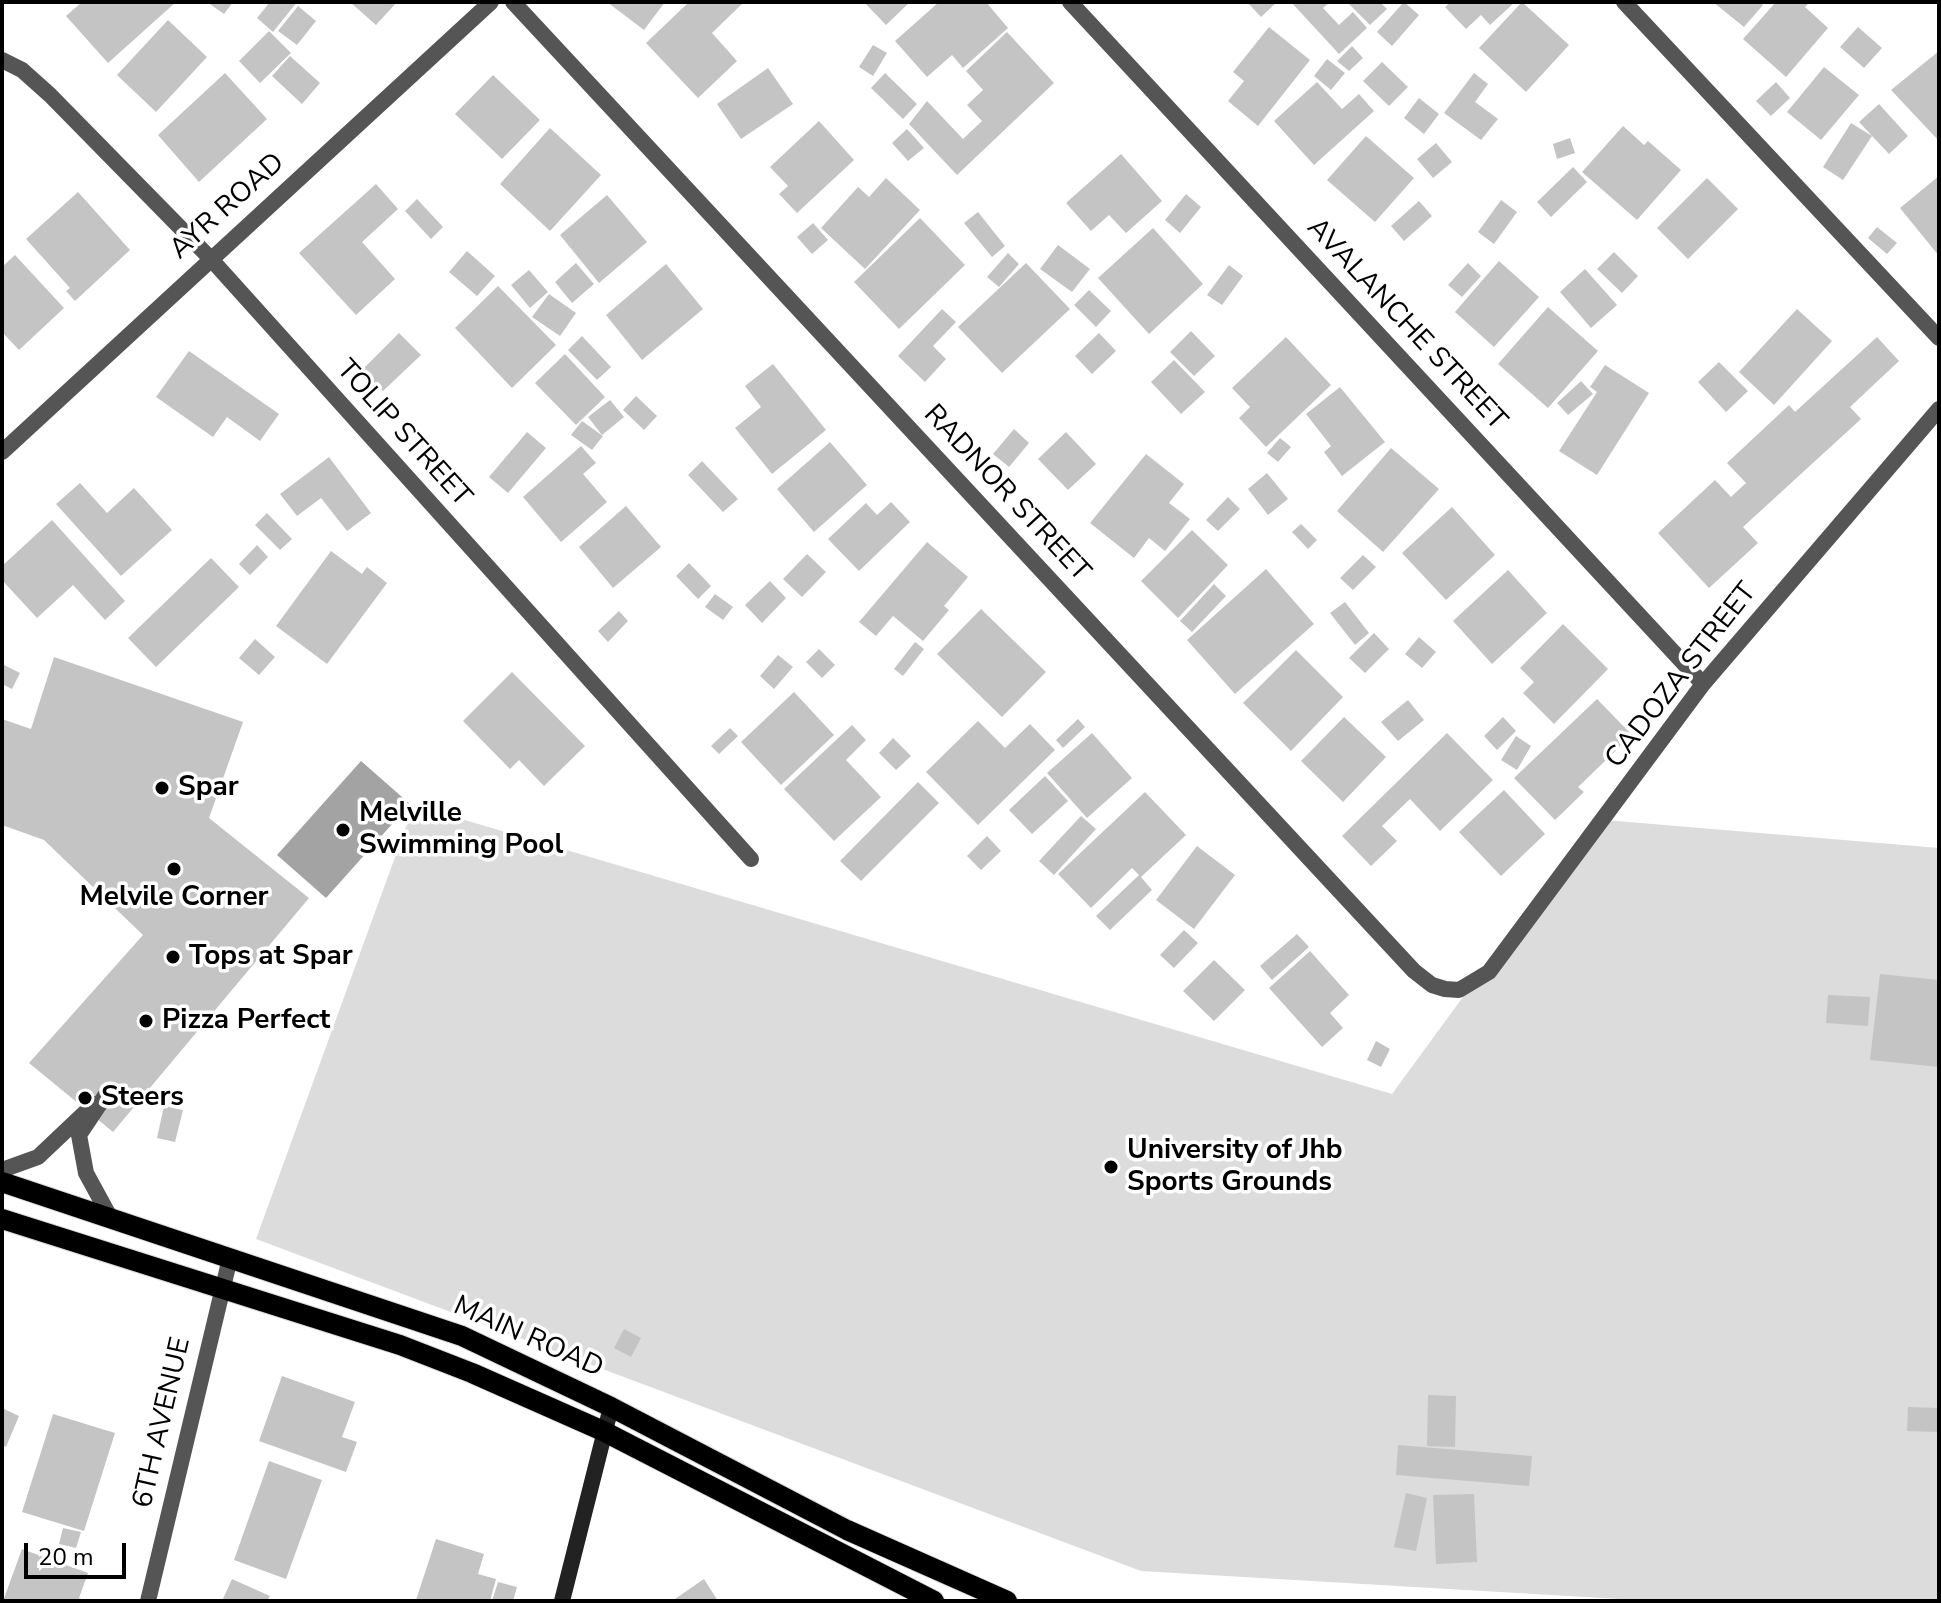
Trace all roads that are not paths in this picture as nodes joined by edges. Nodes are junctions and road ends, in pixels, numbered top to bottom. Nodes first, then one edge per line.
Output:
1 (491, 2) edge
2 (513, 2) edge
3 (1070, 2) edge
4 (1624, 2) edge
5 (2, 60) edge
6 (210, 258) junction
7 (1939, 338) edge
8 (1939, 409) edge
9 (2, 452) edge
10 (1703, 684) junction
11 (751, 859) dead end
12 (1475, 983) joint
13 (2, 1170) edge
14 (2, 1182) edge
15 (110, 1217) junction
16 (2, 1219) edge
17 (230, 1258) junction
18 (222, 1288) junction
19 (611, 1407) junction
20 (603, 1431) junction
21 (981, 1597) edge
22 (148, 1601) edge
23 (562, 1601) edge
24 (934, 1601) edge
25 (1007, 1601) edge

1 - 6 street, AYR ROAD
2 - 12 street, RADNOR STREET
3 - 10 street, AVALANCHE STREET
4 - 7 street
5 - 6 street, TOLIP STREET
6 - 9 street, AYR ROAD
6 - 11 street, TOLIP STREET
8 - 10 street, CADOZA STREET
10 - 12 street, CADOZA STREET
13 - 15 street
14 - 15 main road, MAIN ROAD
15 - 17 main road, MAIN ROAD
16 - 18 main road, MAIN ROAD
17 - 18 street, 6TH AVENUE
17 - 19 main road, MAIN ROAD
18 - 20 main road, MAIN ROAD
18 - 22 street, 6TH AVENUE
19 - 20 street
19 - 21 main road, MAIN ROAD
20 - 23 street
20 - 24 main road, MAIN ROAD
21 - 25 main road, MAIN ROAD

